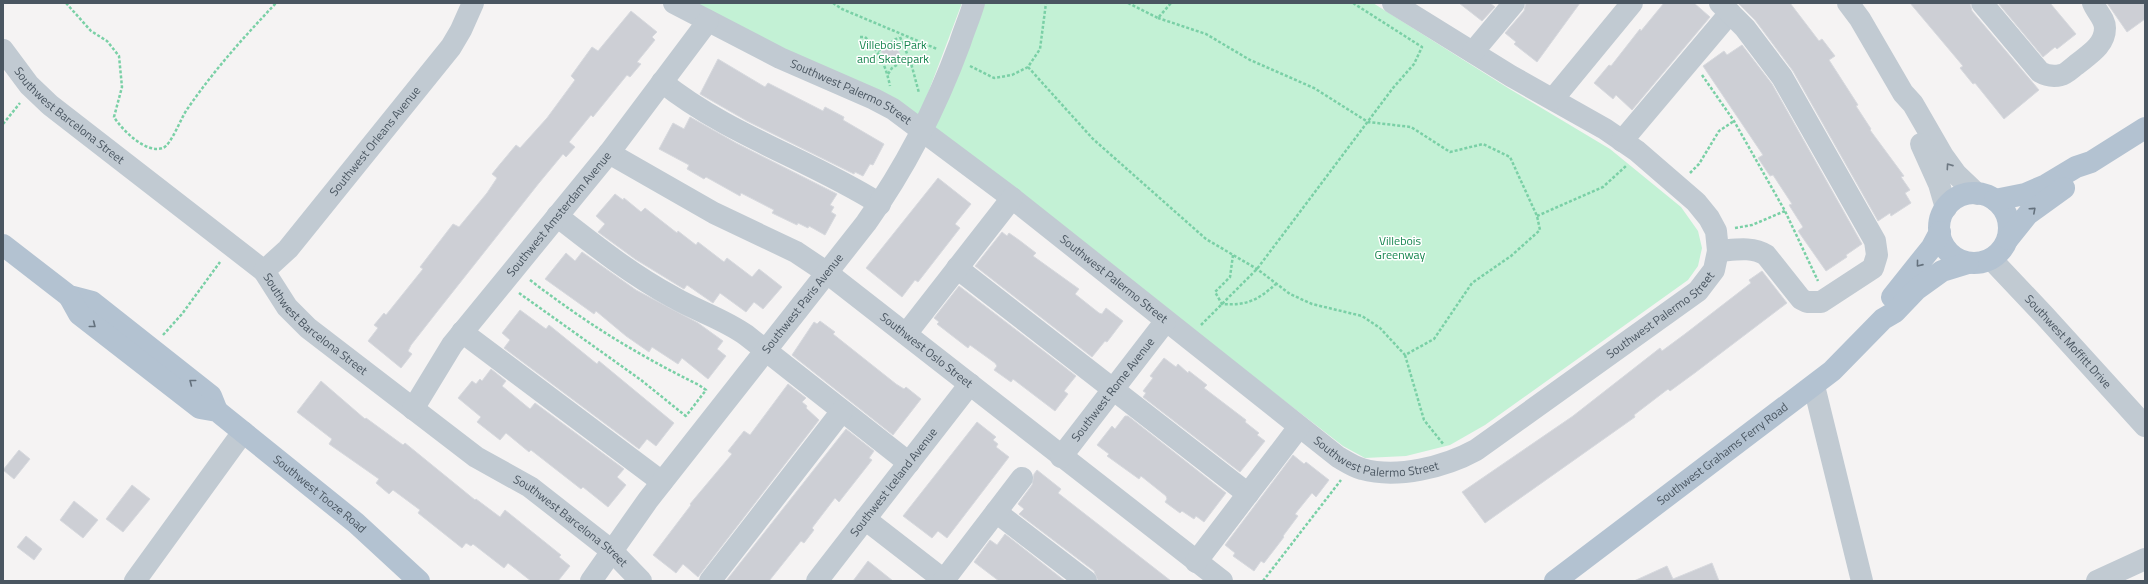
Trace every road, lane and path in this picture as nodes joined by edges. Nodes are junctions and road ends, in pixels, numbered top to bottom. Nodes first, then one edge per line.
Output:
1 (66, 3) edge
2 (276, 3) edge
3 (472, 3) edge
4 (674, 3) edge
5 (833, 3) edge
6 (974, 3) edge
7 (1046, 3) edge
8 (1128, 3) edge
9 (1171, 3) edge
10 (1353, 3) edge
11 (1514, 3) edge
12 (1632, 3) edge
13 (1848, 3) edge
14 (1982, 3) edge
15 (2093, 3) edge
16 (1405, 6) edge
17 (1725, 8) edge
18 (1158, 18) junction
19 (708, 21) junction
20 (901, 33) junction
21 (860, 36) dead end
22 (900, 37) junction
23 (3, 50) edge
24 (878, 50) junction
25 (1473, 52) junction
26 (954, 58) junction
27 (1690, 59) junction
28 (911, 63) junction
29 (1028, 67) junction
30 (888, 74) junction
31 (662, 82) junction
32 (32, 88) junction
33 (891, 89) dead end
34 (1903, 93) junction
35 (1553, 99) junction
36 (922, 100) dead end
37 (1734, 121) junction
38 (1368, 122) junction
39 (3, 124) edge
40 (2145, 128) edge
41 (923, 131) junction
42 (1622, 140) junction
43 (609, 153) junction
44 (1640, 154) junction
45 (2091, 162) junction
46 (1678, 186) junction
47 (1986, 197) junction
48 (1012, 198) junction
49 (880, 204) junction
50 (1946, 208) junction
51 (1785, 211) junction
52 (557, 216) junction
53 (1537, 216) junction
54 (1940, 232) junction
55 (2008, 239) junction
56 (1717, 241) junction
57 (3, 245) edge
58 (232, 246) junction
59 (1233, 255) junction
60 (1991, 259) junction
61 (1968, 263) junction
62 (957, 268) junction
63 (1257, 269) junction
64 (264, 271) junction
65 (826, 272) junction
66 (1277, 283) junction
67 (526, 284) dead end
68 (515, 288) junction
69 (1827, 300) junction
70 (1222, 304) junction
71 (1883, 319) junction
72 (1165, 322) junction
73 (171, 326) dead end
74 (462, 332) junction
75 (906, 334) junction
76 (1187, 339) junction
77 (764, 350) junction
78 (1405, 355) junction
79 (970, 384) junction
80 (1814, 386) junction
81 (1113, 389) junction
82 (413, 409) junction
83 (842, 411) junction
84 (686, 416) junction
85 (2145, 426) edge
86 (1299, 427) junction
87 (703, 429) junction
88 (243, 432) junction
89 (1061, 457) junction
90 (1451, 462) junction
91 (909, 463) junction
92 (1353, 465) junction
93 (1022, 478) dead end
94 (662, 482) junction
95 (1248, 494) junction
96 (996, 512) junction
97 (865, 519) junction
98 (612, 551) junction
99 (2145, 558) edge
100 (1196, 562) junction
101 (944, 580) edge
102 (135, 581) edge
103 (419, 581) edge
104 (591, 581) edge
105 (641, 581) edge
106 (710, 581) edge
107 (817, 581) edge
108 (1086, 581) edge
109 (1222, 581) edge
110 (1263, 581) edge
111 (1555, 581) edge
112 (1862, 581) edge
113 (2097, 581) edge

1 - 2 path
3 - 64 street, Southwest Orleans Avenue
4 - 19 street, Southwest Palermo Street
5 - 20 path
6 - 26 street, Southwest Paris Avenue
7 - 29 path
8 - 18 path
9 - 18 path
10 - 38 path
11 - 25 street
12 - 35 street
13 - 34 street
14 - 15 street
16 - 25 street
17 - 27 street
17 - 69 street
18 - 38 path
19 - 31 street, Southwest Amsterdam Avenue
19 - 41 street, Southwest Palermo Street
20 - 22 path
20 - 26 path
21 - 24 path
22 - 24 path
22 - 28 path
23 - 32 street, Southwest Barcelona Street
24 - 30 path
25 - 35 street
26 - 29 path
26 - 41 street, Southwest Paris Avenue
27 - 37 path
27 - 42 street
28 - 30 path
28 - 36 path
29 - 59 path
30 - 33 path
31 - 43 street, Southwest Amsterdam Avenue
31 - 49 street
32 - 39 path
32 - 58 street, Southwest Barcelona Street
47 -> 34 street
34 - 50 street
35 - 42 street
37 - 46 path
37 - 51 path
38 - 53 path
38 - 63 path
40 - 45 main road
41 - 48 street, Southwest Palermo Street
41 - 49 street, Southwest Paris Avenue
42 - 44 street
43 - 52 street, Southwest Amsterdam Avenue
43 - 65 street, Southwest Oslo Street
44 - 46 street
44 - 53 path
45 - 47 main road
55 -> 45 main road
46 - 56 street
47 - 50 main road
47 - 55 main road
48 - 62 street
48 - 72 street, Southwest Palermo Street
49 - 65 street, Southwest Paris Avenue
50 - 54 main road
51 - 56 path
51 - 69 path
52 - 68 street, Southwest Amsterdam Avenue
52 - 77 street
53 - 78 path
54 - 61 main road
54 -> 71 main road, Southwest Grahams Ferry Road
55 - 60 main road
56 - 69 street
56 - 90 street, Southwest Palermo Street
57 - 88 main road, Southwest Tooze Road
58 - 64 street, Southwest Barcelona Street
58 - 73 path
59 - 63 path
59 - 70 path
60 - 61 main road
60 - 85 street, Southwest Moffitt Drive
61 - 71 main road, Southwest Grahams Ferry Road
62 - 75 street
62 - 81 street
63 - 66 path
63 - 70 path
64 - 82 street, Southwest Barcelona Street
65 - 75 street, Southwest Oslo Street
65 - 77 street, Southwest Paris Avenue
66 - 70 path
66 - 78 path
67 - 84 path
68 - 74 street, Southwest Amsterdam Avenue
68 - 84 path
70 - 76 path
71 - 80 main road, Southwest Grahams Ferry Road
72 - 76 street, Southwest Palermo Street
72 - 81 street, Southwest Rome Avenue
74 - 82 street, Southwest Amsterdam Avenue
74 - 94 street
75 - 79 street, Southwest Oslo Street
76 - 86 street, Southwest Palermo Street
77 - 83 street
77 - 87 street, Southwest Paris Avenue
78 - 90 path
79 - 89 street, Southwest Oslo Street
79 - 91 street, Southwest Iceland Avenue
80 - 111 main road, Southwest Grahams Ferry Road
80 - 112 street
81 - 89 street, Southwest Rome Avenue
81 - 95 street
82 - 98 street, Southwest Barcelona Street
83 - 91 street
83 - 106 street
84 - 87 path
86 - 92 street, Southwest Palermo Street
86 - 95 street
87 - 94 street, Southwest Paris Avenue
88 - 102 street
88 - 103 main road, Southwest Tooze Road
89 - 100 street, Southwest Oslo Street
90 - 92 street, Southwest Palermo Street
91 - 97 street, Southwest Iceland Avenue
92 - 110 path
93 - 96 street
94 - 98 street, Southwest Paris Avenue
95 - 100 street
96 - 101 street
96 - 108 street
97 - 101 street
97 - 107 street, Southwest Iceland Avenue
98 - 104 street, Southwest Paris Avenue
98 - 105 street, Southwest Barcelona Street
99 - 113 street
100 - 109 street, Southwest Oslo Street

